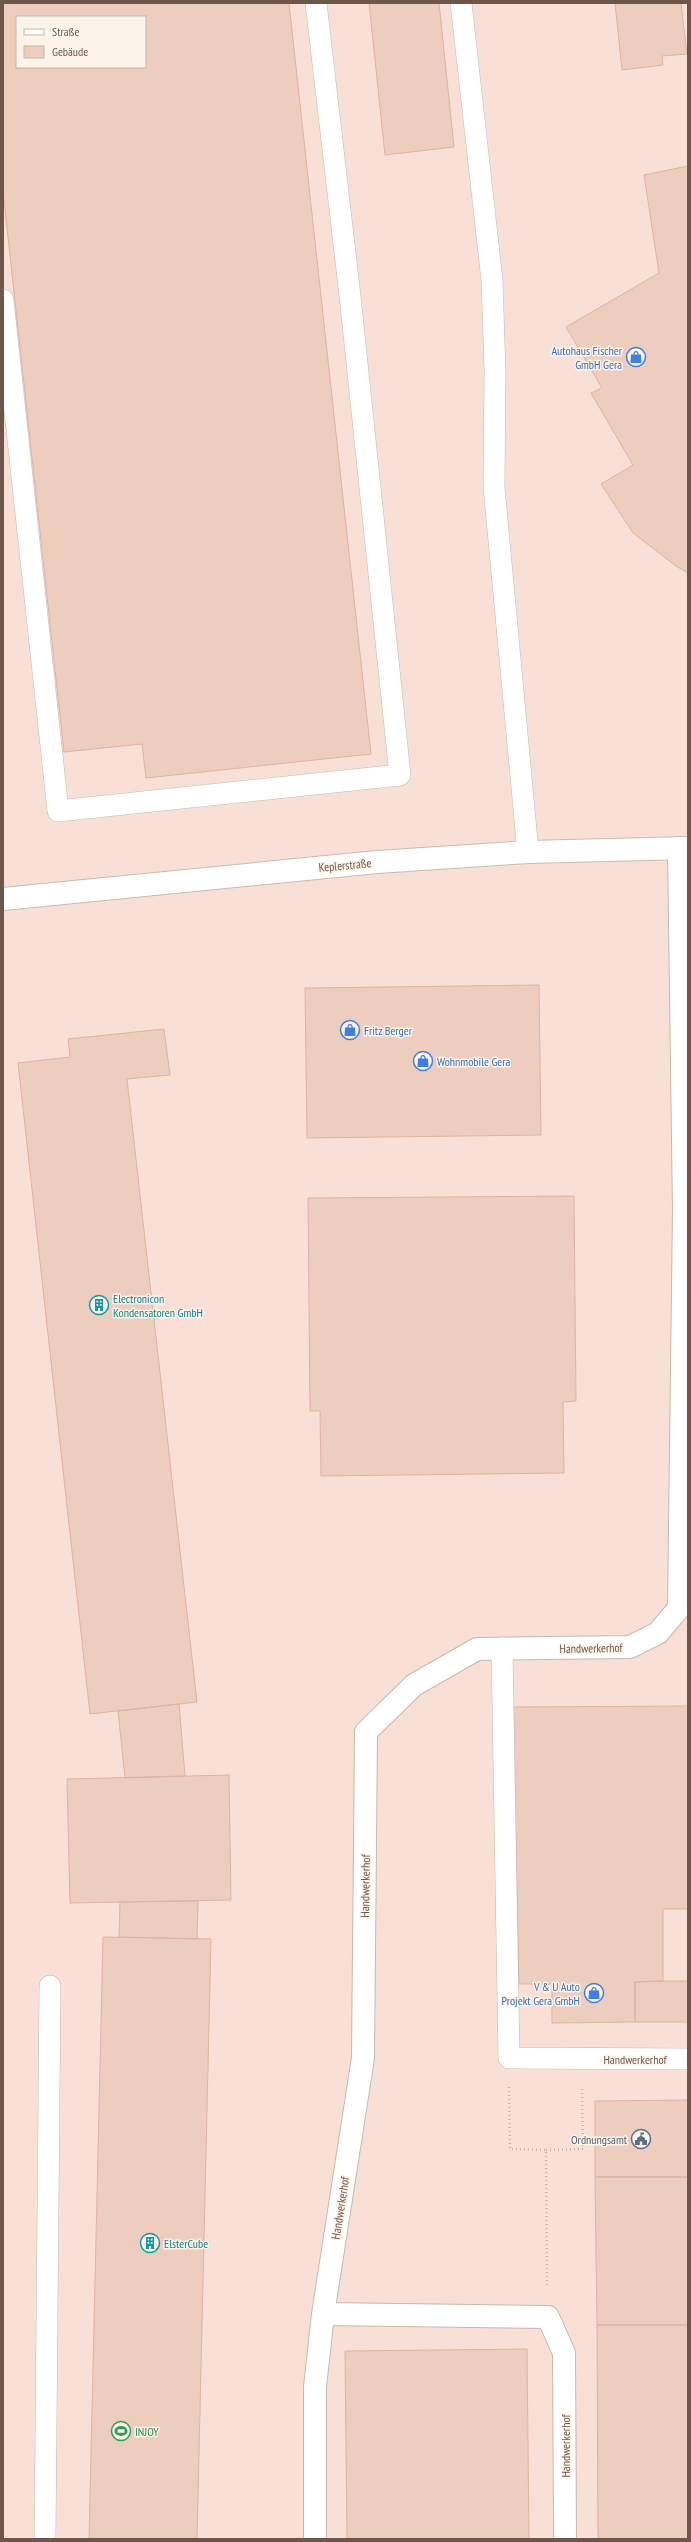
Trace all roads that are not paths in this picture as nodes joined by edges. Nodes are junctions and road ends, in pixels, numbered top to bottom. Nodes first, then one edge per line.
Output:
1 (316, 3) edge
2 (461, 3) edge
3 (3, 300) edge
4 (684, 848) edge
5 (528, 852) junction
6 (3, 899) edge
7 (502, 1648) junction
8 (50, 1986) dead end
9 (688, 2059) edge
10 (323, 2314) junction
11 (45, 2539) edge
12 (315, 2539) edge
13 (565, 2539) edge

1 - 3 lane
2 - 5 lane
4 - 5 street, Keplerstraße
4 - 7 street, Handwerkerhof
5 - 6 street, Keplerstraße
7 - 9 lane, Handwerkerhof
7 - 10 street, Handwerkerhof
8 - 11 lane
10 - 12 street, Handwerkerhof
10 - 13 street, Handwerkerhof

